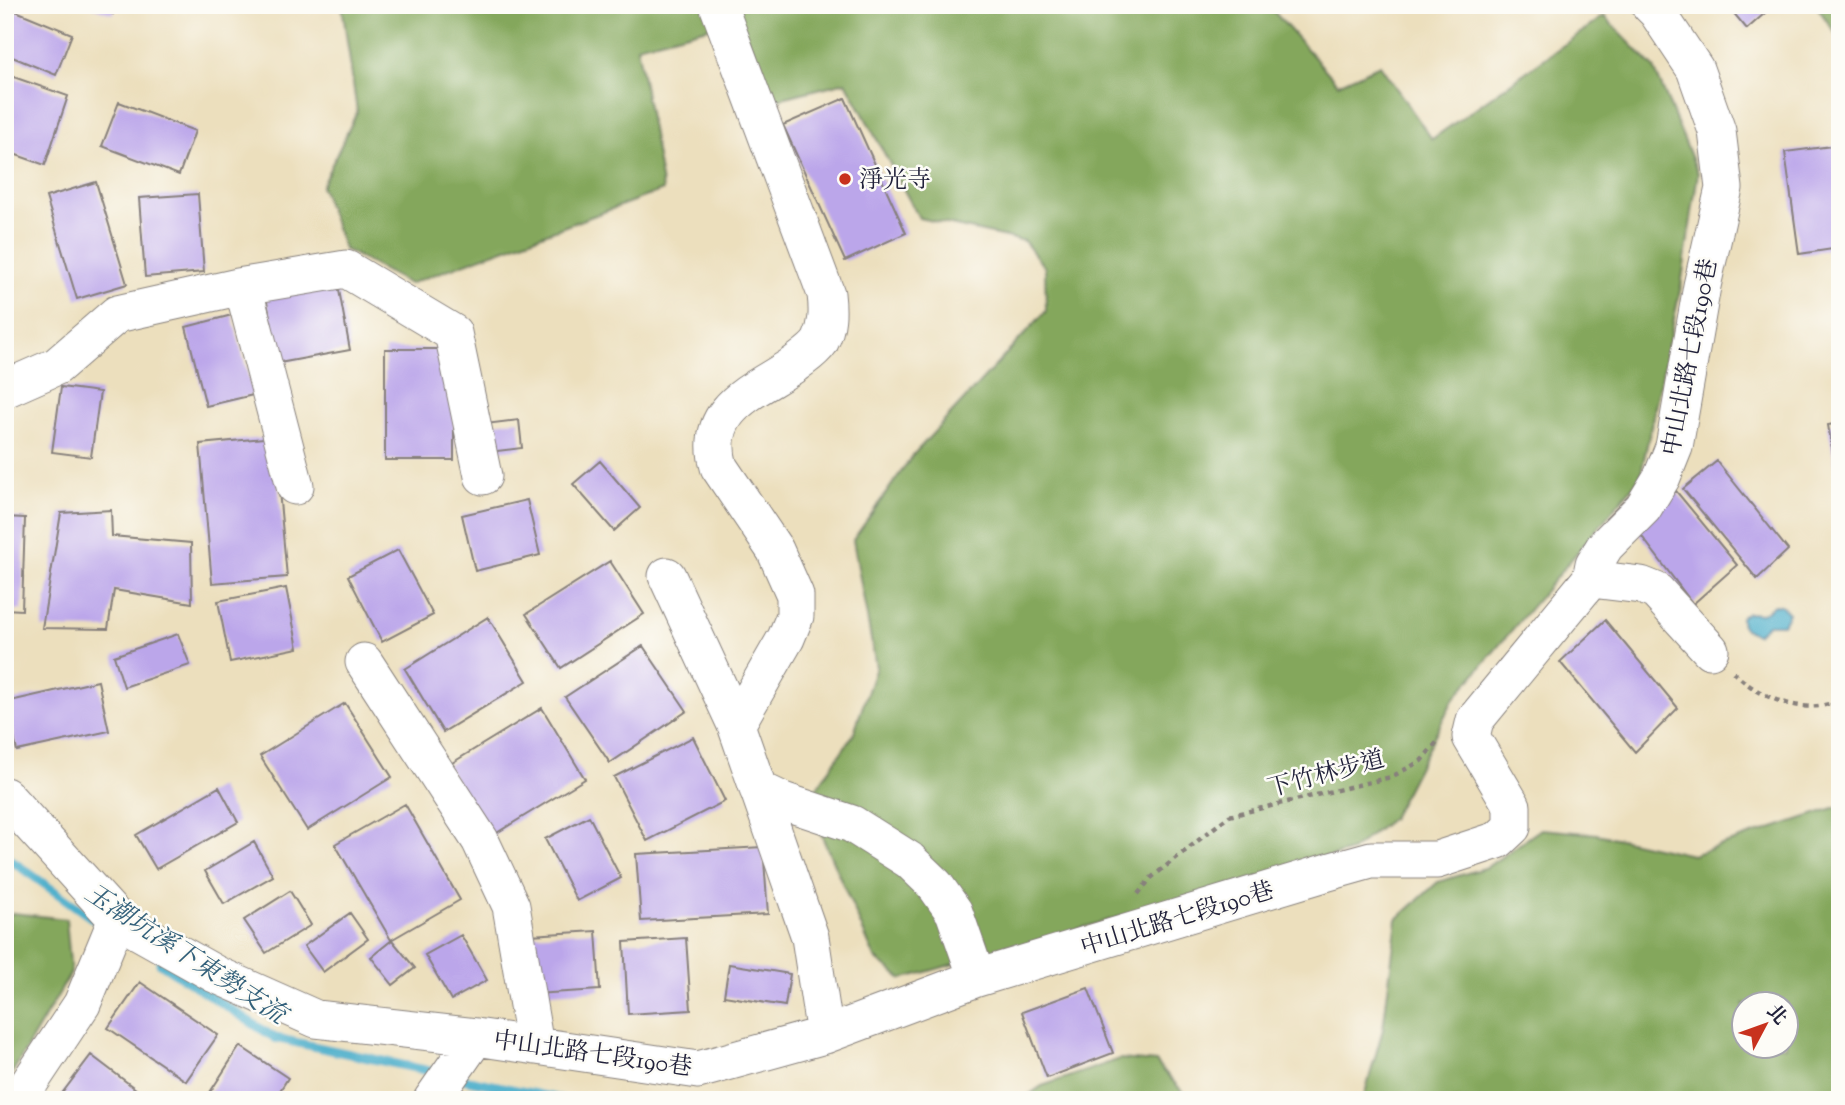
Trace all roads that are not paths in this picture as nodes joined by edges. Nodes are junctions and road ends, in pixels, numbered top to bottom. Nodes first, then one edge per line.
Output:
1 (718, 5) edge
2 (1650, 5) edge
3 (238, 287) junction
4 (5, 389) edge
5 (483, 476) dead end
6 (295, 486) dead end
7 (667, 576) dead end
8 (1591, 579) junction
9 (1710, 650) road end
10 (364, 662) dead end
11 (736, 725) junction
12 (758, 789) junction
13 (5, 796) edge
14 (117, 919) junction
15 (977, 978) junction
16 (825, 1035) junction
17 (475, 1037) junction
18 (536, 1046) junction
19 (18, 1100) edge
20 (432, 1100) edge

1 - 11 street
2 - 8 street, 中山北路七段190巷
3 - 4 street
3 - 5 street
3 - 6 street
7 - 11 street
8 - 9 street
8 - 15 street, 中山北路七段190巷
10 - 18 street
11 - 12 street
12 - 15 street
12 - 16 street
13 - 14 street, 中山北路七段190巷
14 - 17 street, 中山北路七段190巷
14 - 19 street
15 - 16 street, 中山北路七段190巷
16 - 18 street, 中山北路七段190巷
17 - 18 street, 中山北路七段190巷
17 - 20 street

